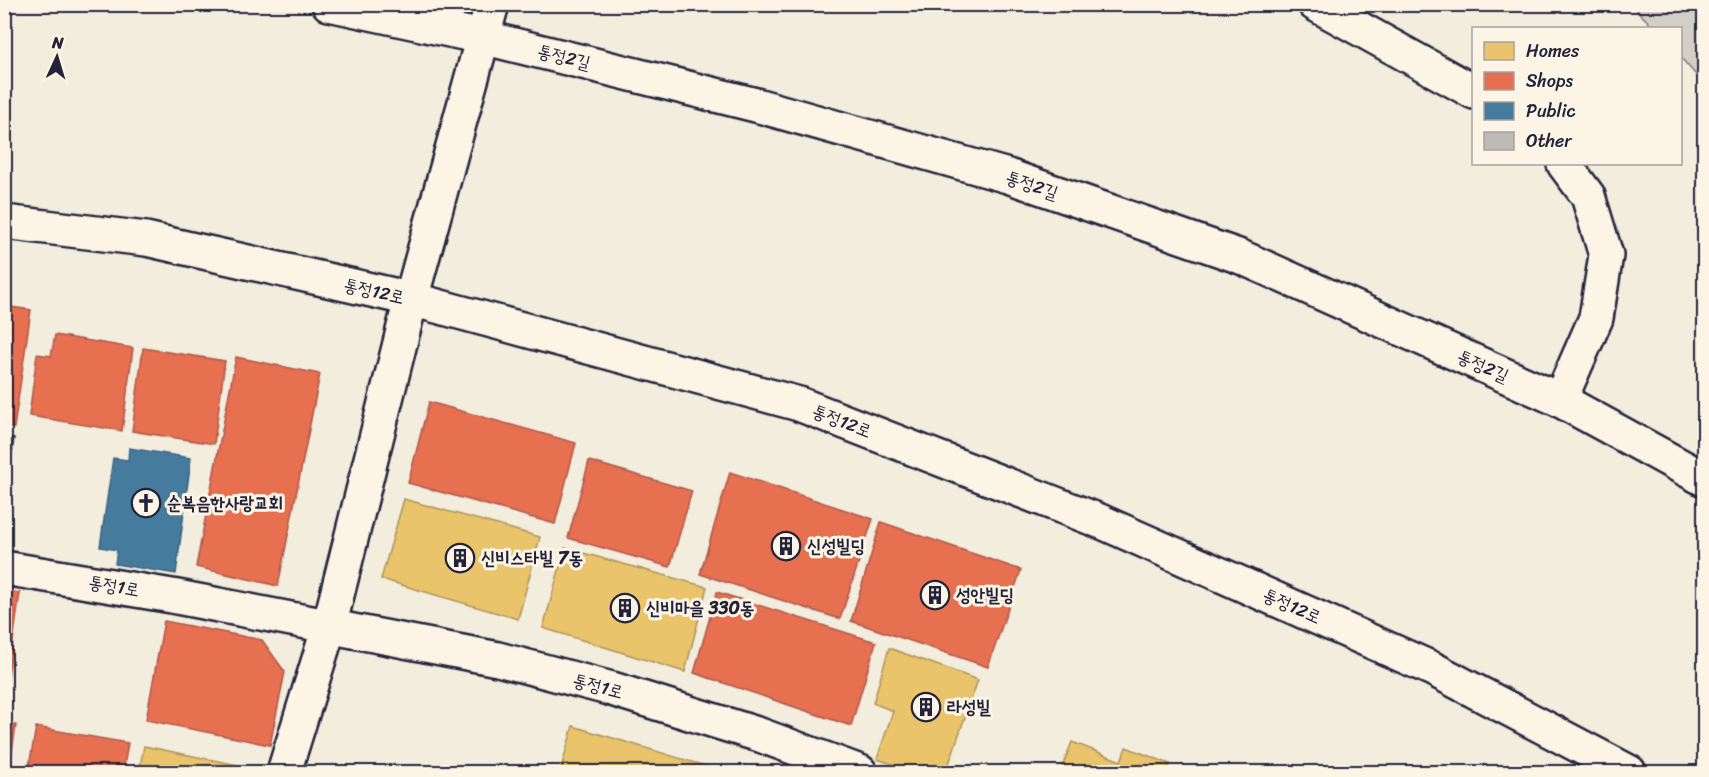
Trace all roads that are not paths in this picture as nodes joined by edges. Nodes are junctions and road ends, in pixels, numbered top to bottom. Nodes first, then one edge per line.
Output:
1 (328, 4) edge
2 (492, 4) edge
3 (1315, 4) edge
4 (482, 37) junction
5 (1472, 91) edge
6 (1565, 165) edge
7 (4, 222) edge
8 (411, 299) junction
9 (1560, 400) junction
10 (1704, 479) edge
11 (4, 568) edge
12 (329, 627) junction
13 (284, 772) edge
14 (860, 772) edge
15 (1629, 772) edge

1 - 4 street, 통정2길
2 - 4 street
3 - 5 street
4 - 8 street
4 - 9 street, 통정2길
6 - 9 street
7 - 8 street, 통정12로
8 - 12 street
8 - 15 street, 통정12로
9 - 10 street, 통정2길
11 - 12 street, 통정1로
12 - 13 street
12 - 14 street, 통정1로

